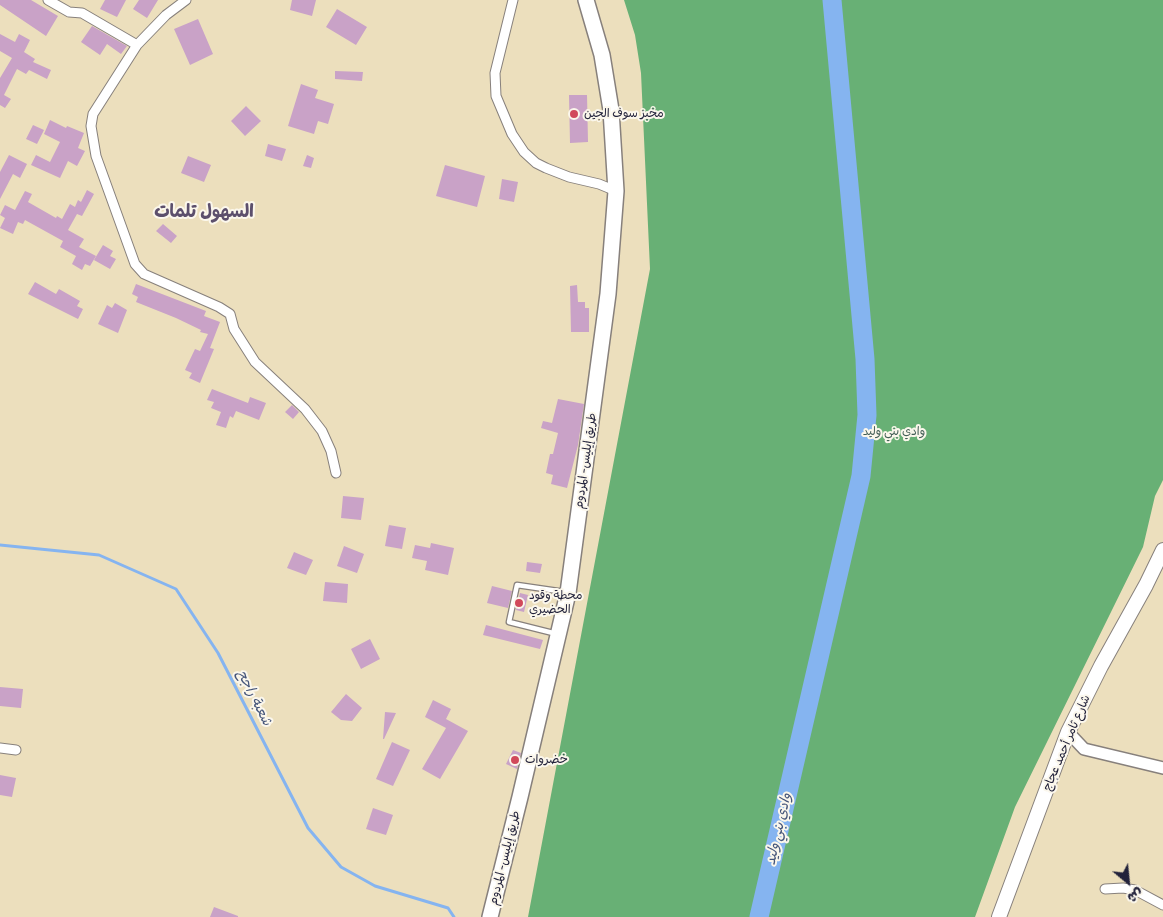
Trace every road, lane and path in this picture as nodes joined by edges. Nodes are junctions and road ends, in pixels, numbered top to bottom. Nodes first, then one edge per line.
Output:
1 (48, 0) edge
2 (186, 0) edge
3 (513, 0) edge
4 (586, 0) edge
5 (137, 46) junction
6 (616, 191) junction
7 (336, 474) dead end
8 (1163, 550) edge
9 (568, 593) junction
10 (558, 634) junction
11 (1068, 732) junction
12 (0, 748) edge
13 (16, 750) dead end
14 (1163, 768) edge
15 (1105, 889) dead end
16 (1163, 905) edge
17 (490, 917) edge
18 (999, 917) edge

1 - 5 street
2 - 5 street
3 - 6 street
4 - 6 highway, طريق إيليس- المردوم
5 - 7 street
6 - 9 highway, طريق إيليس- المردوم
8 - 11 main road, شارع ثامر أحمد عجاج
9 - 10 highway, طريق إيليس- المردوم
9 - 10 lane
10 - 17 highway, طريق إيليس- المردوم
11 - 14 street
11 - 18 main road, شارع ثامر أحمد عجاج
12 - 13 street
15 - 16 street

